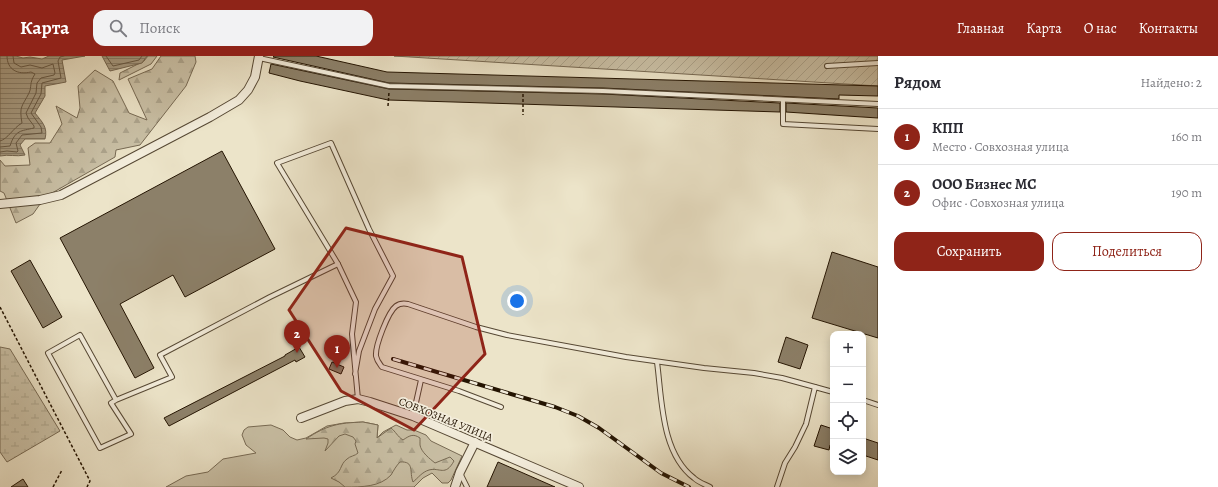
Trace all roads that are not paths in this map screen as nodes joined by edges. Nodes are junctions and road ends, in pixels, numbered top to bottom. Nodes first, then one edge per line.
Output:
1 (259, 57) edge
2 (878, 63) edge
3 (827, 66) dead end
4 (783, 100) junction
5 (878, 104) edge
6 (878, 129) edge
7 (0, 204) edge
8 (338, 264) junction
9 (657, 362) junction
10 (355, 374) junction
11 (421, 380) junction
12 (815, 387) junction
13 (830, 391) edge
14 (358, 399) junction
15 (116, 400) junction
16 (866, 401) edge
17 (878, 405) edge
18 (501, 407) dead end
19 (414, 416) junction
20 (301, 418) dead end
21 (475, 442) junction
22 (460, 472) junction
23 (455, 487) edge
24 (467, 487) edge
25 (579, 487) edge
26 (710, 487) edge
27 (777, 487) edge

1 - 4 lane
1 - 7 street
2 - 3 lane
4 - 5 lane
4 - 6 lane
8 - 10 lane
8 - 10 lane
8 - 15 lane
9 - 11 lane
9 - 12 lane
9 - 26 lane
10 - 14 lane
11 - 18 lane
11 - 19 lane
12 - 13 lane
12 - 27 lane
14 - 19 street, СОВХОЗНАЯ УЛИЦА
14 - 20 street, СОВХОЗНАЯ УЛИЦА
15 - 15 lane
16 - 17 lane
19 - 21 street, СОВХОЗНАЯ УЛИЦА
21 - 22 street
21 - 25 street, СОВХОЗНАЯ УЛИЦА
22 - 23 street
22 - 24 lane

